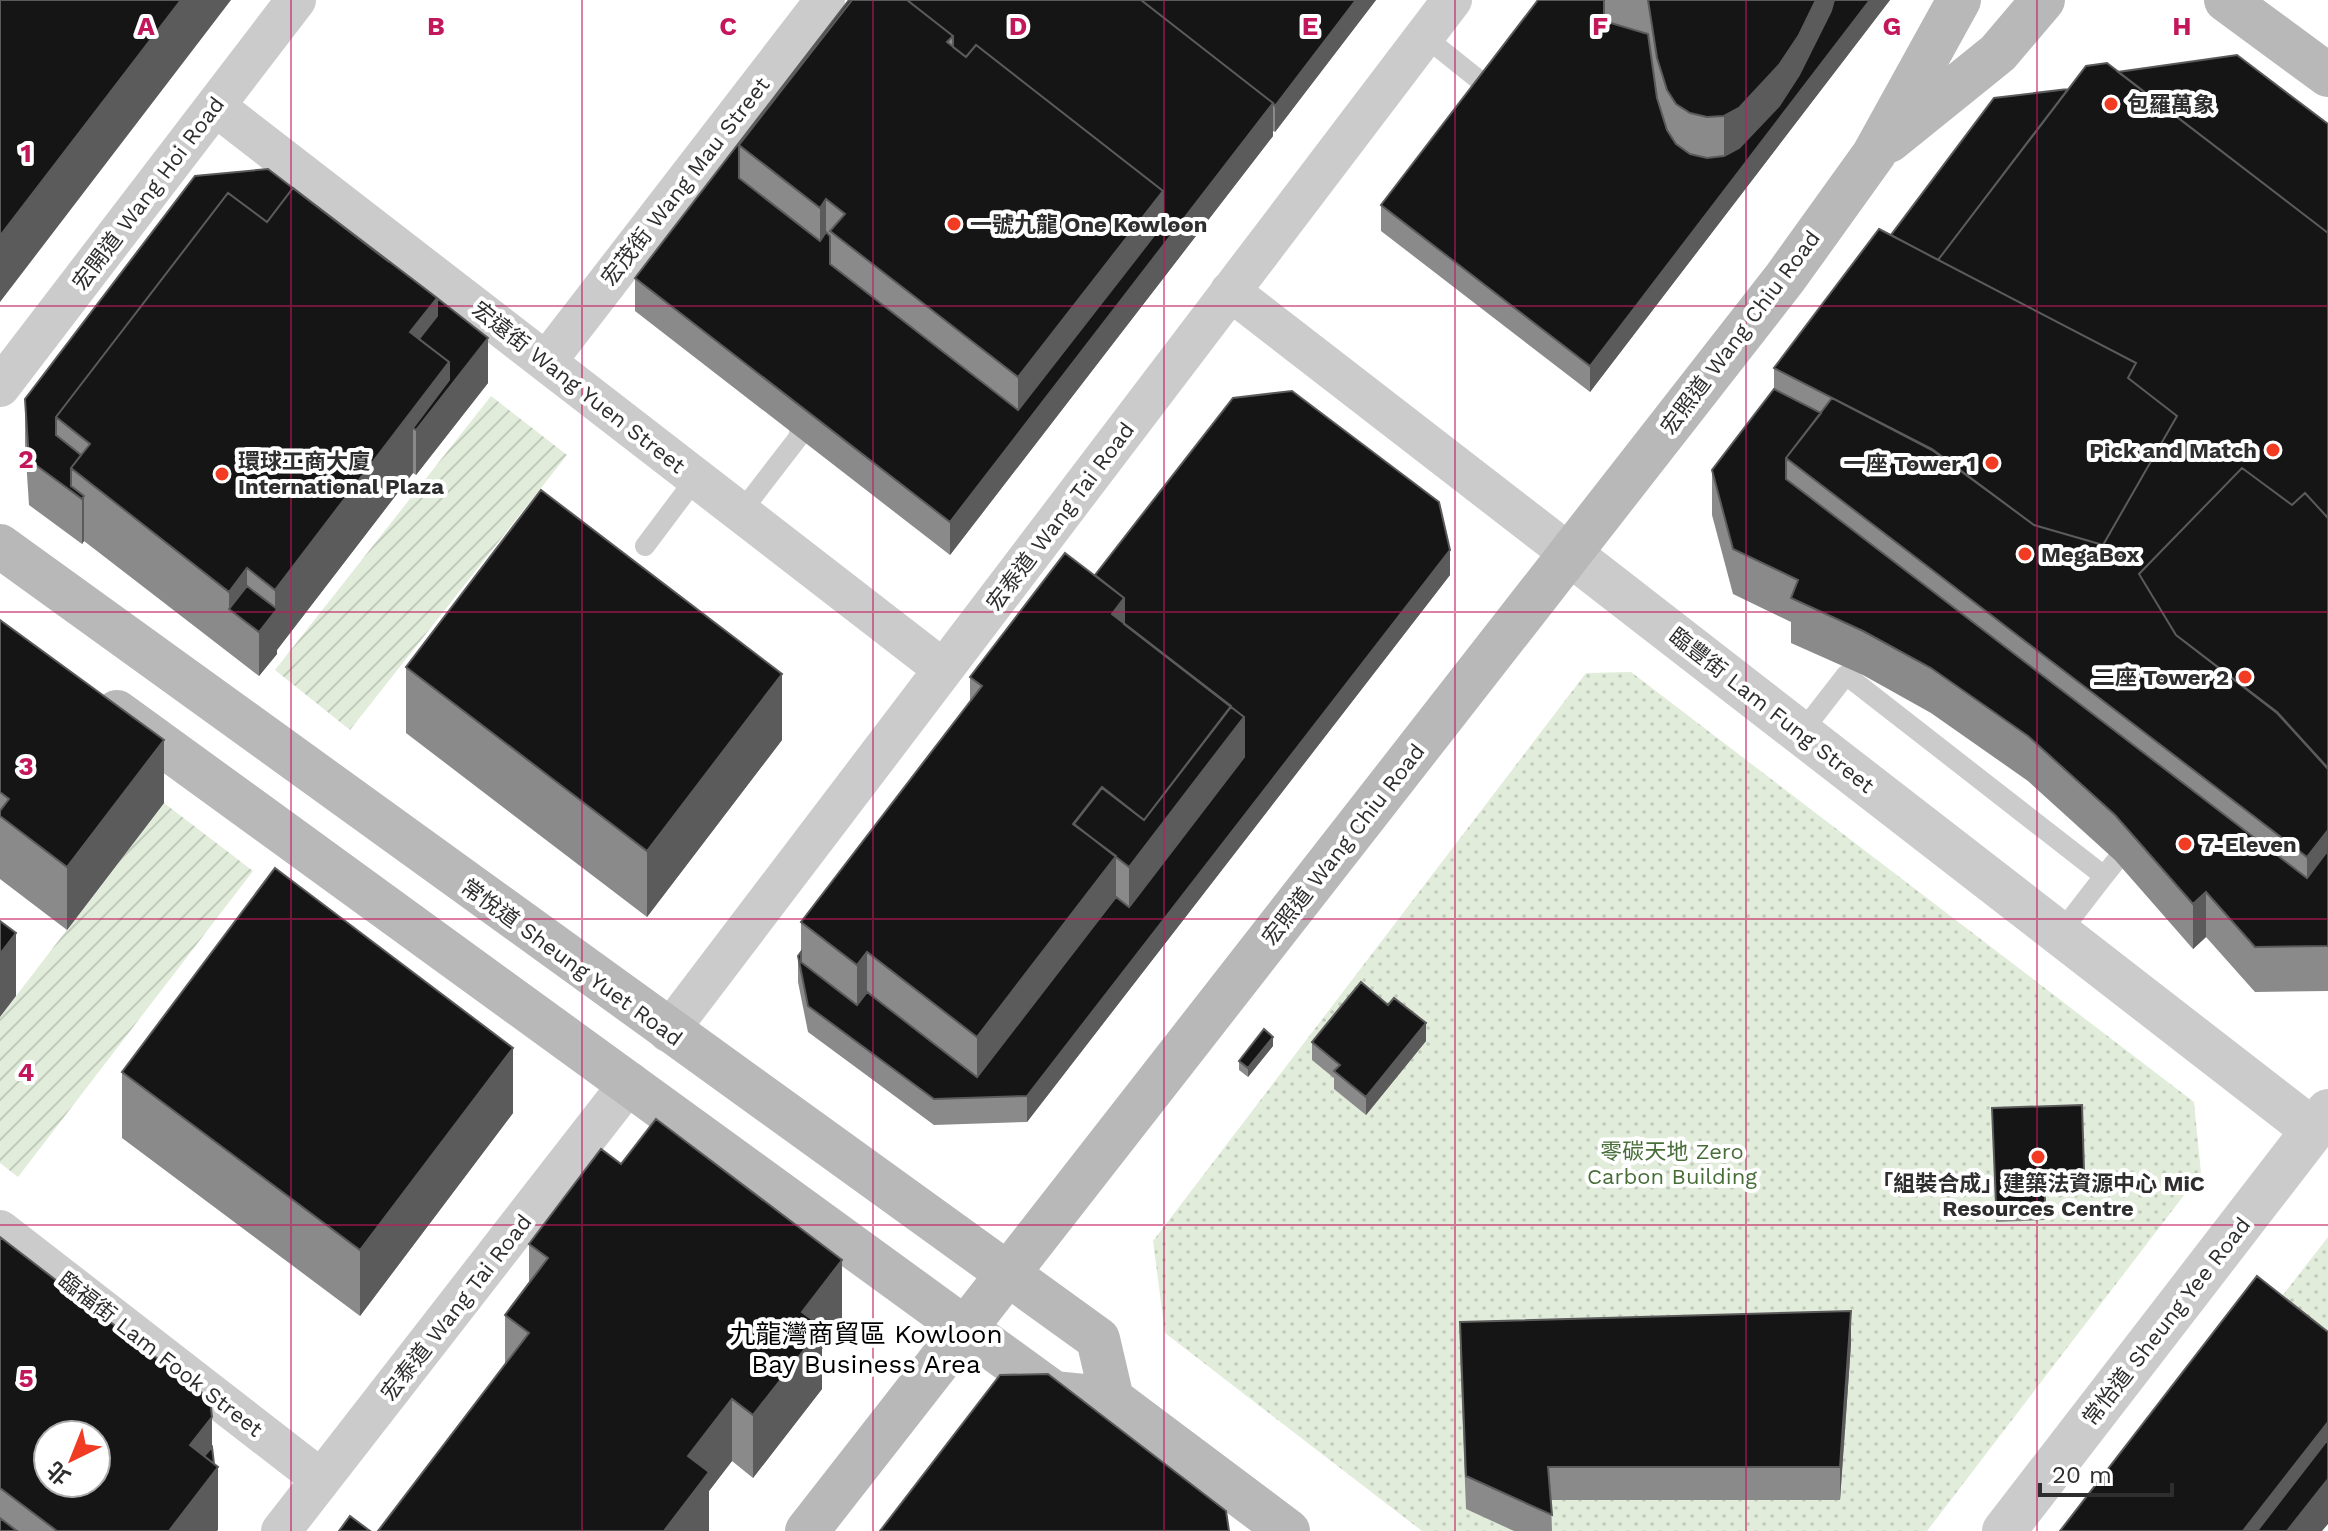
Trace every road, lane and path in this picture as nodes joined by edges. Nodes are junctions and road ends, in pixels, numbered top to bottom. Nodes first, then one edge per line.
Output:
1 (296, 0) edge
2 (825, 0) edge
3 (1452, 0) edge
4 (1959, 0) edge
5 (2043, 0) edge
6 (2226, 0) edge
7 (1424, 36) junction
8 (2328, 75) edge
9 (1510, 104) edge
10 (215, 106) junction
11 (1874, 154) junction
12 (1230, 291) junction
13 (546, 362) junction
14 (0, 387) edge
15 (808, 401) edge
16 (696, 478) junction
17 (741, 512) junction
18 (0, 546) edge
19 (645, 546) dead end
20 (1570, 554) junction
21 (943, 669) junction
22 (89, 691) edge
23 (1801, 733) junction
24 (2141, 829) edge
25 (2104, 876) junction
26 (2060, 933) junction
27 (668, 1032) junction
28 (630, 1082) junction
29 (2321, 1120) edge
30 (0, 1230) edge
31 (1004, 1274) junction
32 (963, 1328) junction
33 (1112, 1399) junction
34 (321, 1479) junction
35 (281, 1531) edge
36 (807, 1531) edge
37 (1288, 1531) edge
38 (2004, 1531) edge

1 - 10 street, 宏開道 Wang Hoi Road
2 - 13 street, 宏茂街 Wang Mau Street
3 - 7 street, 宏泰道 Wang Tai Road
4 - 11 main road, 宏照道 Wang Chiu Road
5 - 11 main road, 宏照道 Wang Chiu Road
6 - 8 main road
7 - 9 lane
7 - 12 street, 宏泰道 Wang Tai Road
10 - 13 street, 宏遠街 Wang Yuen Street
10 - 14 street, 宏開道 Wang Hoi Road
11 - 20 main road, 宏照道 Wang Chiu Road
12 - 20 street, 臨豐街 Lam Fung Street
12 - 21 street, 宏泰道 Wang Tai Road
13 - 16 street, 宏遠街 Wang Yuen Street
15 - 17 lane
16 - 17 street, 宏遠街 Wang Yuen Street
16 - 19 lane
17 - 21 street, 宏遠街 Wang Yuen Street
18 - 27 main road, 常悅道 Sheung Yuet Road
20 - 23 street, 臨豐街 Lam Fung Street
20 - 31 main road, 宏照道 Wang Chiu Road
21 - 27 street, 宏泰道 Wang Tai Road
22 - 28 main road
23 - 25 lane
23 - 26 street, 臨豐街 Lam Fung Street
24 - 25 lane
25 - 26 lane
26 - 29 street, 臨豐街 Lam Fung Street
27 - 31 main road, 常悅道 Sheung Yuet Road
28 - 32 main road
28 - 34 street, 宏泰道 Wang Tai Road
29 - 38 street, 常怡道 Sheung Yee Road
30 - 34 street, 臨福街 Lam Fook Street
31 - 32 main road, 宏照道 Wang Chiu Road
31 - 33 main road, 常悅道 Sheung Yuet Road
32 - 33 main road
32 - 36 main road, 宏照道 Wang Chiu Road
33 - 37 main road
34 - 35 street, 宏泰道 Wang Tai Road

